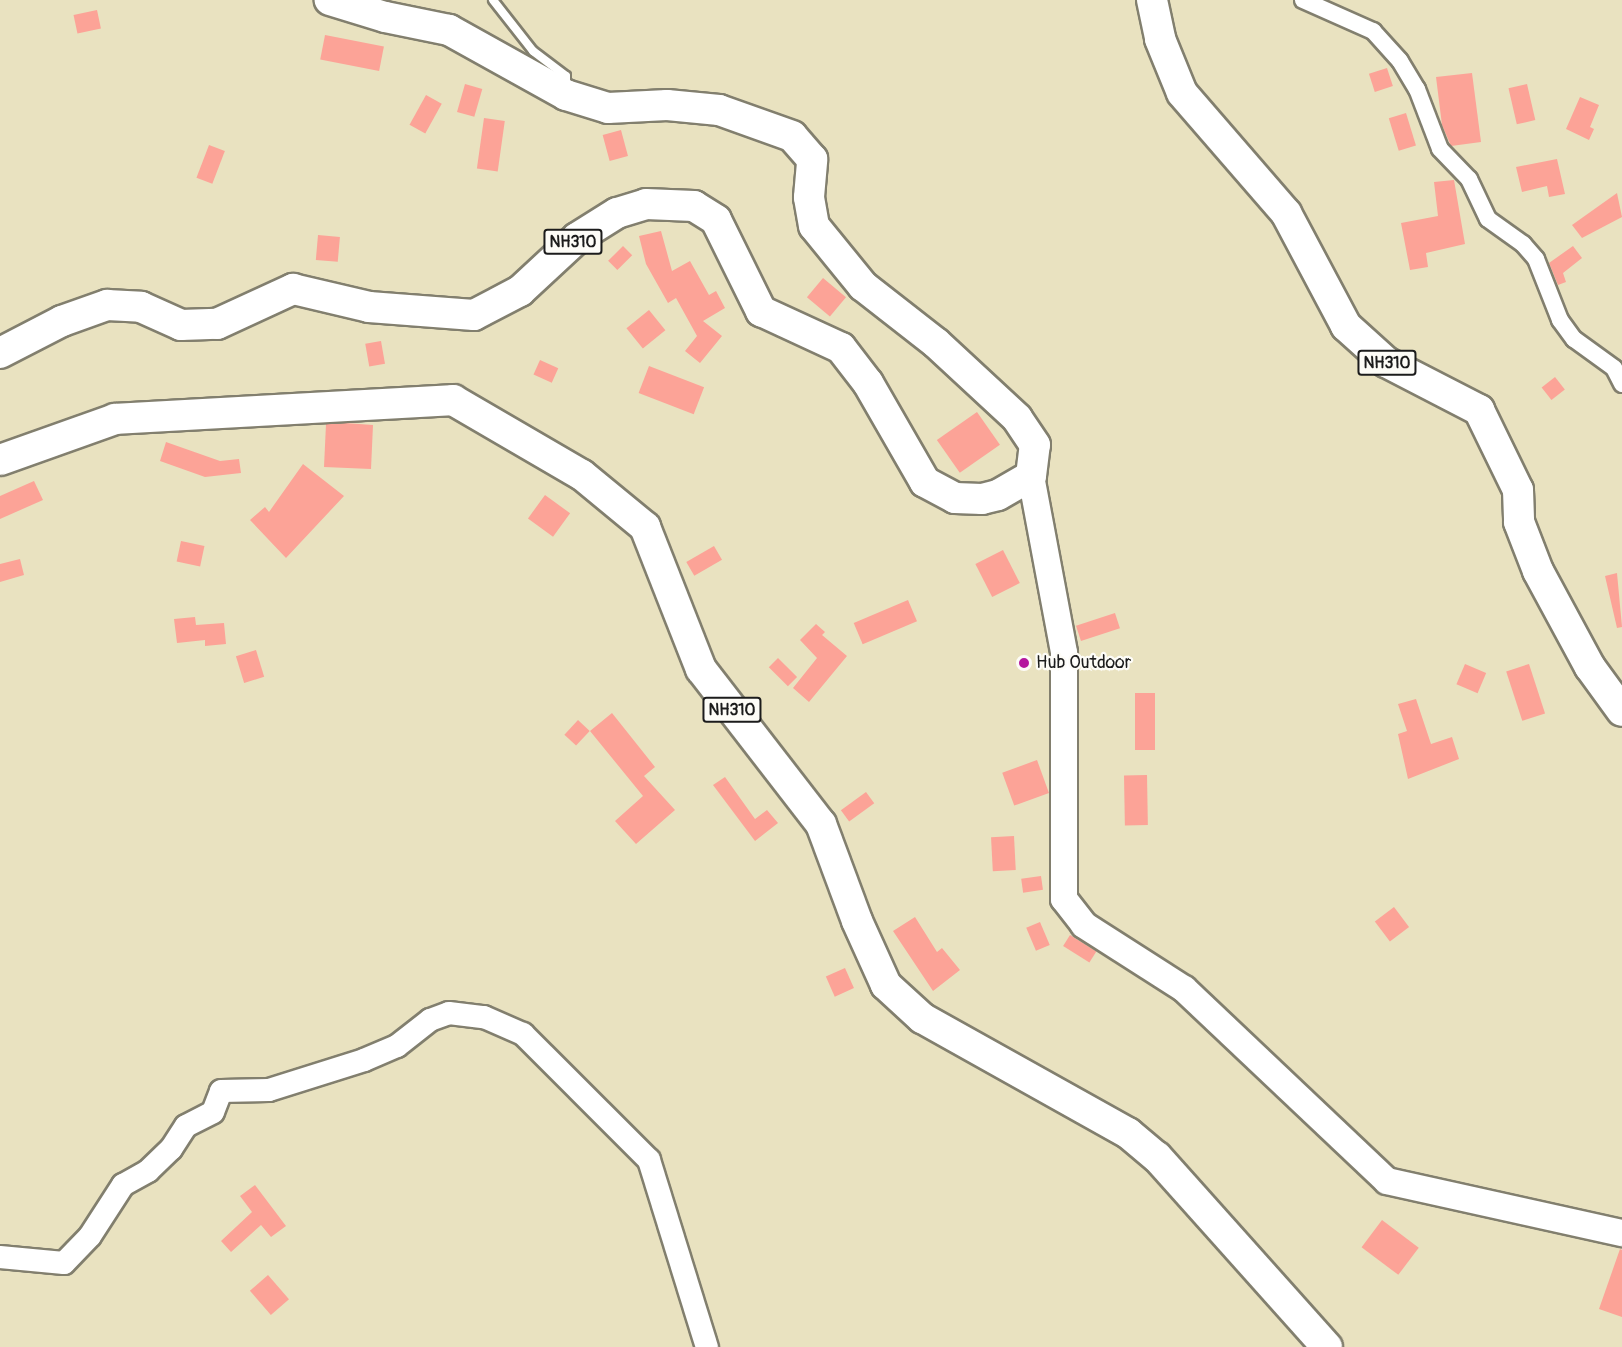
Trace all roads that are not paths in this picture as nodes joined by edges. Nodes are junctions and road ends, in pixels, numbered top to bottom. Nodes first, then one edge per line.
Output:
1 (330, 0) edge
2 (493, 0) edge
3 (1152, 0) edge
4 (1303, 0) edge
5 (566, 95) junction
6 (0, 353) edge
7 (1622, 384) edge
8 (0, 460) edge
9 (1031, 476) junction
10 (1622, 711) edge
11 (1622, 1233) edge
12 (0, 1257) edge
13 (707, 1347) edge
14 (1328, 1347) edge

1 - 5 highway
2 - 5 lane
3 - 10 highway, NH310
4 - 7 street
5 - 9 highway
6 - 9 highway, NH310
8 - 14 highway, NH310
9 - 11 main road
12 - 13 street

